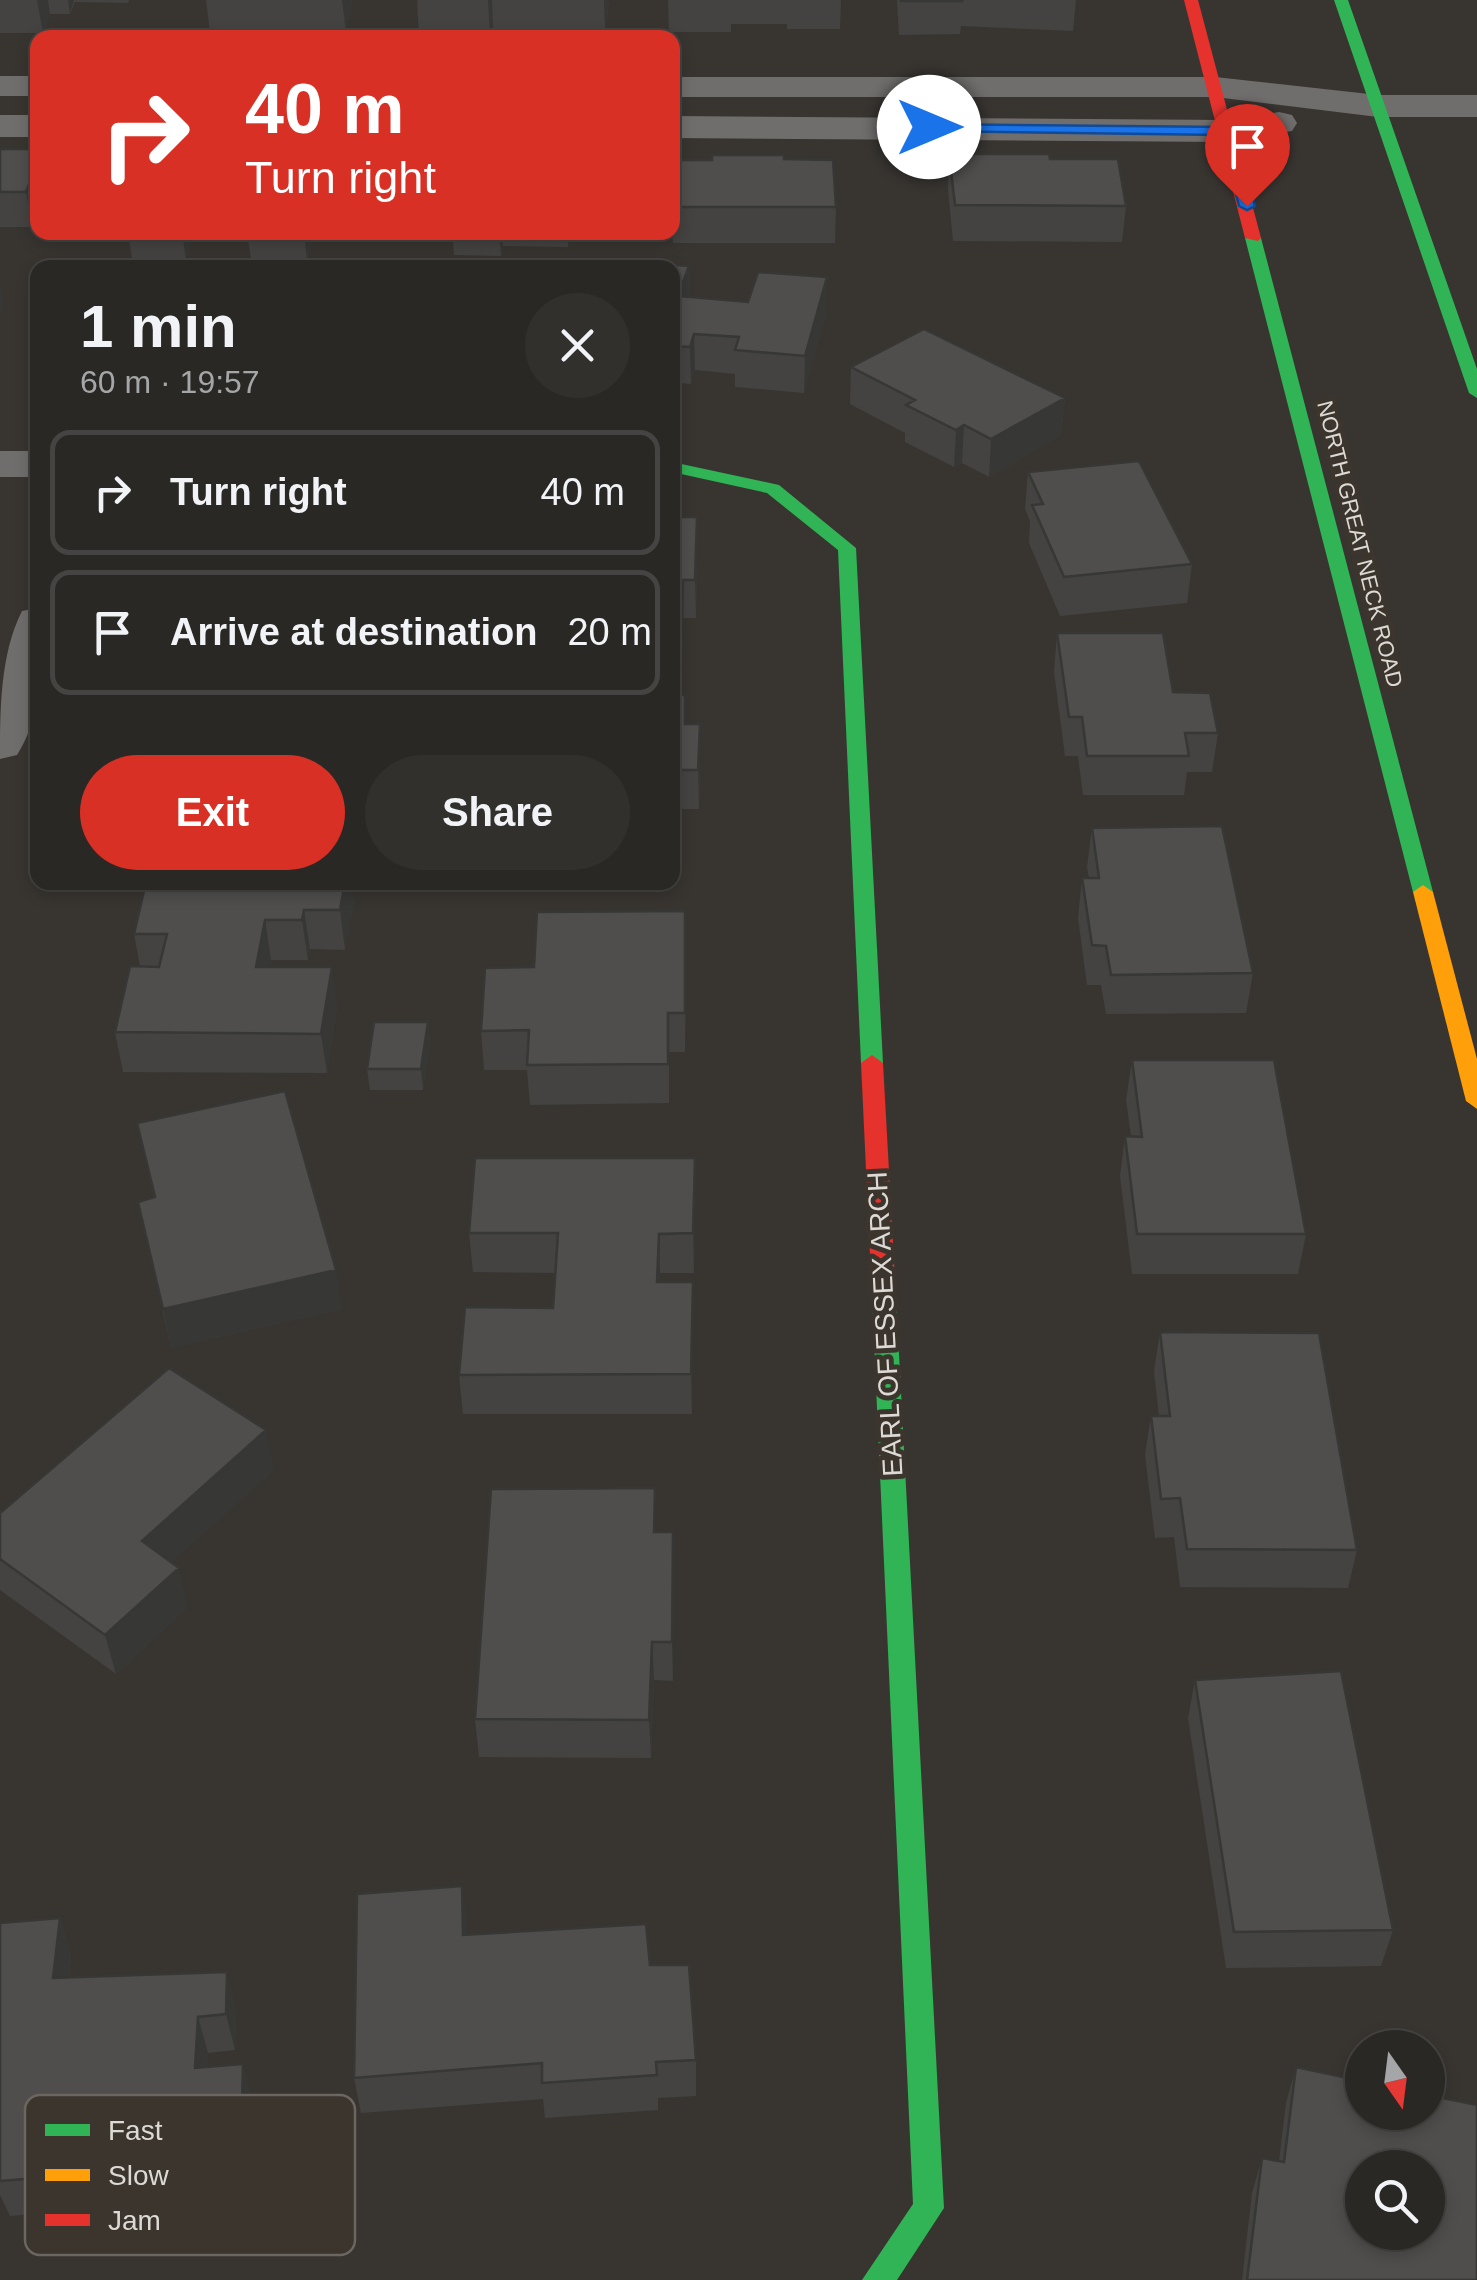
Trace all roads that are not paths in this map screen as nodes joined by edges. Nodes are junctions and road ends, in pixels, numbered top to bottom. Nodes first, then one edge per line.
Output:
1 (1191, 0) edge
2 (1342, 0) edge
3 (0, 86) edge
4 (30, 86) edge
5 (680, 87) edge
6 (1215, 87) junction
7 (1378, 106) junction
8 (1477, 106) edge
9 (0, 126) edge
10 (30, 126) edge
11 (680, 127) edge
12 (1228, 131) junction
13 (1477, 394) edge
14 (0, 464) edge
15 (30, 464) edge
16 (680, 469) edge
17 (30, 647) edge
18 (0, 745) edge
19 (1477, 1102) edge
20 (878, 2280) edge

1 - 6 main road, NORTH GREAT NECK ROAD
2 - 7 main road
3 - 4 street
5 - 6 street
6 - 7 street
6 - 12 main road, NORTH GREAT NECK ROAD
7 - 8 street
7 - 12 street
7 - 13 main road
9 - 10 street
11 - 12 street
12 - 19 main road, NORTH GREAT NECK ROAD
14 - 15 street
16 - 20 main road, EARL OF ESSEX ARCH
17 - 18 street

